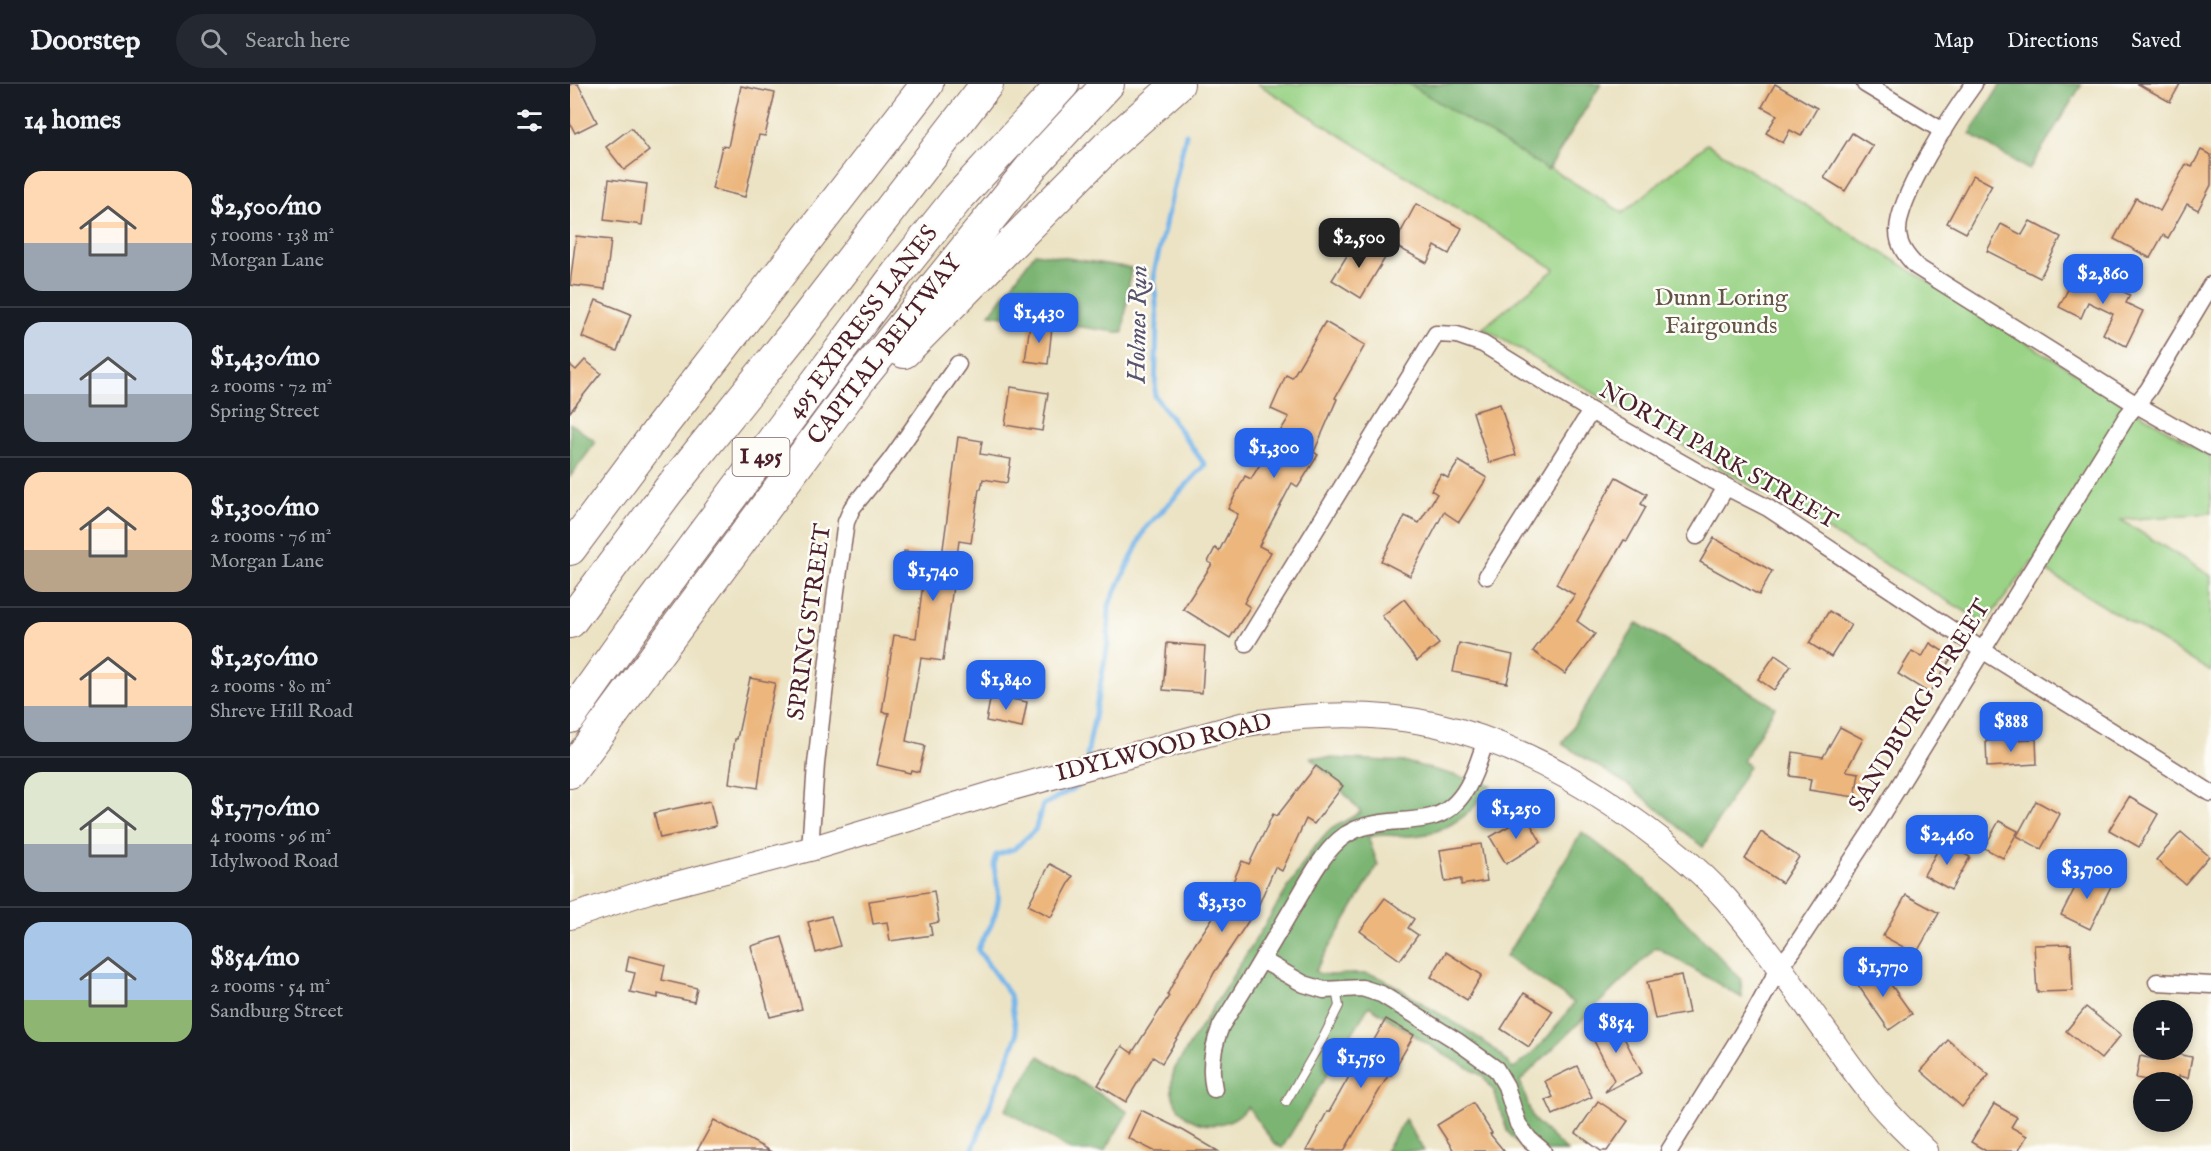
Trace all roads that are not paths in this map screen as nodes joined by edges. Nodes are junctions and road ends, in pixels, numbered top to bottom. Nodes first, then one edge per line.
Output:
1 (927, 84) edge
2 (987, 84) edge
3 (994, 84) edge
4 (1047, 84) edge
5 (1063, 84) edge
6 (1108, 84) edge
7 (1178, 84) edge
8 (1865, 84) edge
9 (1974, 84) edge
10 (1943, 131) junction
11 (949, 134) junction
12 (957, 199) junction
13 (2211, 285) edge
14 (958, 364) dead end
15 (2137, 405) junction
16 (1591, 411) junction
17 (2211, 447) edge
18 (779, 487) junction
19 (1725, 487) junction
20 (1697, 536) dead end
21 (570, 549) edge
22 (1487, 576) dead end
23 (570, 622) edge
24 (1246, 643) dead end
25 (1982, 650) junction
26 (570, 717) edge
27 (1486, 739) junction
28 (570, 772) edge
29 (2211, 793) edge
30 (810, 849) junction
31 (570, 917) edge
32 (1262, 960) junction
33 (1780, 966) junction
34 (2157, 982) dead end
35 (2211, 984) edge
36 (1336, 990) junction
37 (1214, 1089) dead end
38 (1286, 1102) dead end
39 (1543, 1151) edge
40 (1669, 1151) edge
41 (1926, 1151) edge

1 - 21 highway
2 - 11 highway, 495 EXPRESS LANES / I 495
3 - 11 highway
4 - 12 highway
5 - 12 highway, 495 EXPRESS LANES / I 495
6 - 18 highway, CAPITAL BELTWAY / I 495
7 - 18 highway
8 - 10 street
9 - 10 street
10 - 15 street
11 - 23 highway, 495 EXPRESS LANES / I 495
12 - 26 highway, 495 EXPRESS LANES / I 495
13 - 15 street, SANDBURG STREET
14 - 30 street, SPRING STREET
15 - 17 street
15 - 25 street, SANDBURG STREET
16 - 19 street, NORTH PARK STREET
16 - 22 street
16 - 24 street, NORTH PARK STREET
18 - 28 highway, CAPITAL BELTWAY / I 495
19 - 20 street
19 - 25 street, NORTH PARK STREET
25 - 29 street, NORTH PARK STREET
25 - 33 street, SANDBURG STREET
27 - 30 main road, IDYLWOOD ROAD
27 - 32 street
27 - 33 main road, IDYLWOOD ROAD
30 - 31 main road, IDYLWOOD ROAD
32 - 36 street
32 - 37 street
33 - 40 street, SANDBURG STREET
33 - 41 main road, IDYLWOOD ROAD
34 - 35 street
36 - 38 lane
36 - 39 street

